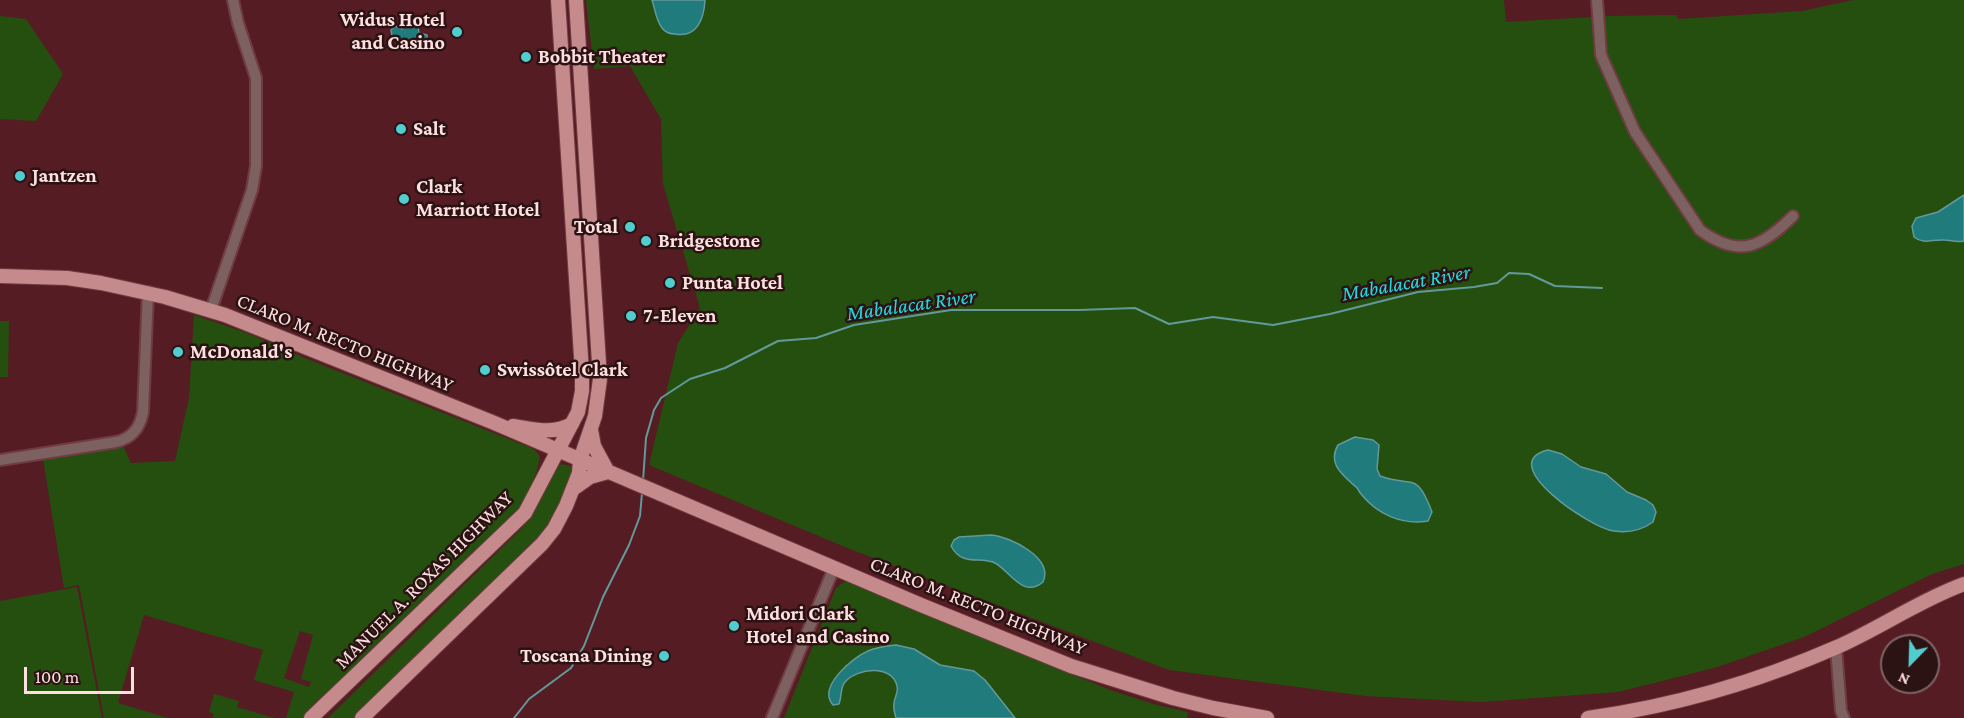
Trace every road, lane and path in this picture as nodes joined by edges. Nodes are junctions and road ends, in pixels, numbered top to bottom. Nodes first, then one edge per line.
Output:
1 (233, 0) edge
2 (558, 0) edge
3 (576, 0) edge
4 (1597, 0) edge
5 (1793, 216) dead end
6 (0, 276) edge
7 (148, 292) junction
8 (211, 310) junction
9 (492, 422) junction
10 (572, 424) junction
11 (591, 429) junction
12 (558, 451) junction
13 (0, 460) edge
14 (580, 460) junction
15 (608, 471) junction
16 (573, 489) junction
17 (834, 568) junction
18 (1964, 584) edge
19 (1836, 648) junction
20 (311, 718) edge
21 (362, 718) edge
22 (772, 718) edge
23 (1267, 718) edge
24 (1588, 718) edge
25 (1844, 718) edge

1 - 8 street
2 - 10 main road, MANUEL A. ROXAS HIGHWAY
3 - 11 main road
4 - 5 street
6 - 7 main road, CLARO M. RECTO HIGHWAY
7 - 8 main road, CLARO M. RECTO HIGHWAY
7 - 13 street
8 - 9 main road, CLARO M. RECTO HIGHWAY
9 - 10 main road
9 - 12 main road, CLARO M. RECTO HIGHWAY
10 - 12 main road, MANUEL A. ROXAS HIGHWAY
11 - 14 main road
11 - 15 main road
12 - 14 main road, CLARO M. RECTO HIGHWAY
12 - 20 main road, MANUEL A. ROXAS HIGHWAY
14 - 15 main road, CLARO M. RECTO HIGHWAY
14 - 16 main road
15 - 16 main road
15 - 17 main road, CLARO M. RECTO HIGHWAY
16 - 21 main road
17 - 22 street
17 - 23 main road, CLARO M. RECTO HIGHWAY
18 - 19 main road
19 - 24 main road
19 - 25 street

